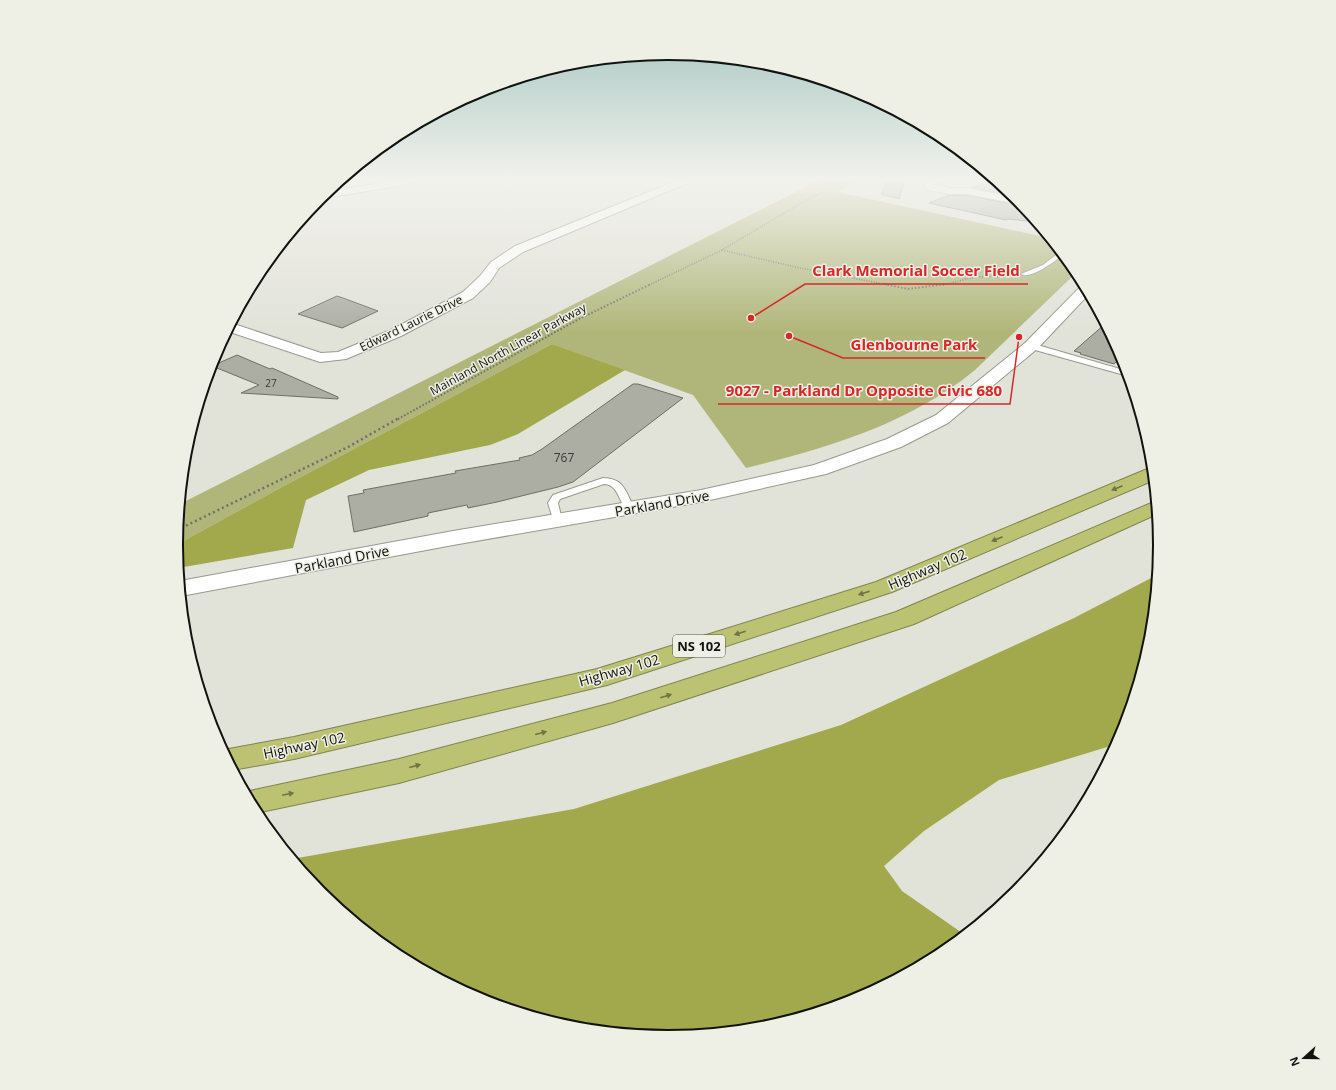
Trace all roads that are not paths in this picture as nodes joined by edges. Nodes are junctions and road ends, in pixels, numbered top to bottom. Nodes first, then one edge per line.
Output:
1 (563, 231) edge
2 (1057, 256) edge
3 (1024, 274) road end
4 (1082, 293) edge
5 (234, 329) edge
6 (1031, 346) junction
7 (1121, 372) edge
8 (1148, 475) edge
9 (630, 508) junction
10 (1152, 509) edge
11 (558, 520) junction
12 (185, 588) edge
13 (233, 759) edge
14 (257, 801) edge

1 - 5 street, Edward Laurie Drive
2 - 3 lane
4 - 6 street, Parkland Drive
6 - 7 lane
6 - 9 street, Parkland Drive
8 -> 13 highway, Highway 102 / NS 102
9 - 11 street, Parkland Drive
9 - 11 lane
14 -> 10 highway, NS 102
11 - 12 street, Parkland Drive

